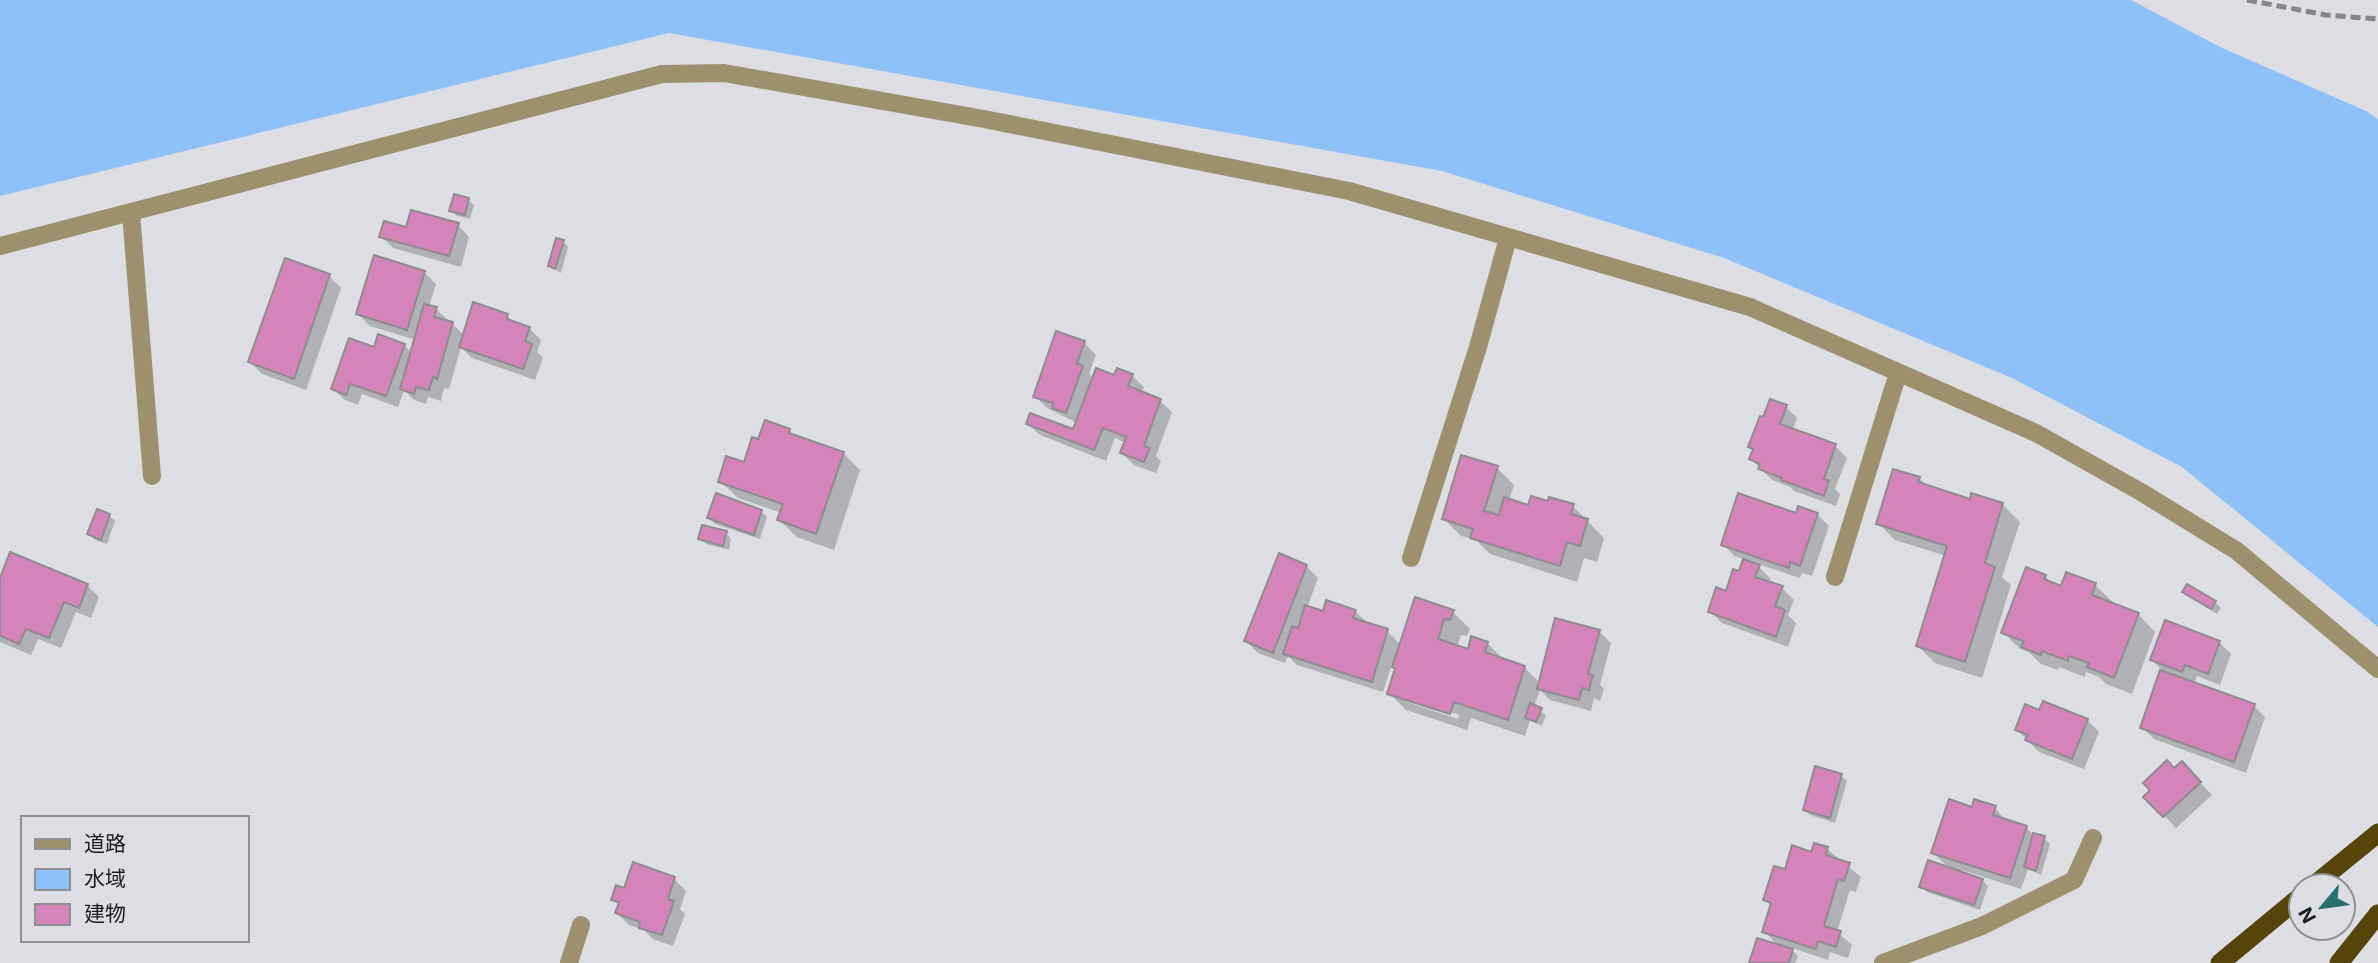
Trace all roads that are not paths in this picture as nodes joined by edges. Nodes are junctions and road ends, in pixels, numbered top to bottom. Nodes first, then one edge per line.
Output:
1 (131, 213) junction
2 (1507, 238) junction
3 (0, 246) edge
4 (1898, 373) junction
5 (152, 476) dead end
6 (1411, 558) dead end
7 (1835, 578) dead end
8 (2378, 669) edge
9 (2378, 833) edge
10 (2092, 838) dead end
11 (2329, 872) edge
12 (2287, 908) edge
13 (2378, 914) edge
14 (581, 925) dead end
15 (569, 963) edge
16 (1883, 963) edge
17 (2220, 963) edge
18 (2339, 963) edge

1 - 2 street
1 - 3 street
1 - 5 street
2 - 4 street
2 - 6 street
4 - 7 street
4 - 8 street
9 - 11 highway
10 - 16 street
12 - 17 highway
13 - 18 highway
14 - 15 street

